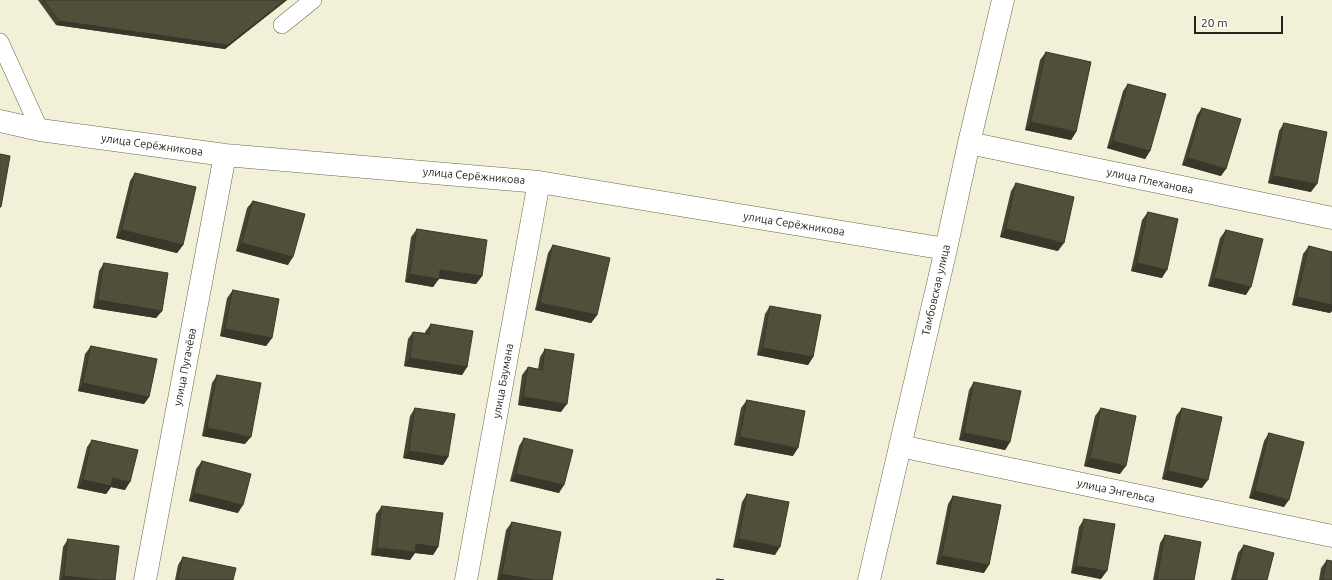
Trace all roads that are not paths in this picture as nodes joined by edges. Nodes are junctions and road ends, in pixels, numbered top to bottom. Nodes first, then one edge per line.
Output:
1 (313, 0) edge
2 (1003, 0) edge
3 (282, 25) dead end
4 (0, 42) edge
5 (0, 121) edge
6 (40, 130) junction
7 (969, 143) junction
8 (225, 155) junction
9 (539, 182) junction
10 (1332, 218) edge
11 (946, 249) junction
12 (900, 446) junction
13 (1332, 536) edge
14 (145, 580) edge
15 (466, 580) edge
16 (869, 580) edge

1 - 3 lane
2 - 7 street, Тамбовская улица
4 - 6 lane
5 - 6 street, улица Серёжникова
6 - 8 street, улица Серёжникова
7 - 10 street, улица Плеханова
7 - 11 street, Тамбовская улица
8 - 9 street, улица Серёжникова
8 - 14 street, улица Пугачёва
9 - 11 street, улица Серёжникова
9 - 15 street, улица Баумана
11 - 12 street, Тамбовская улица
12 - 13 street, улица Энгельса
12 - 16 street, Тамбовская улица

